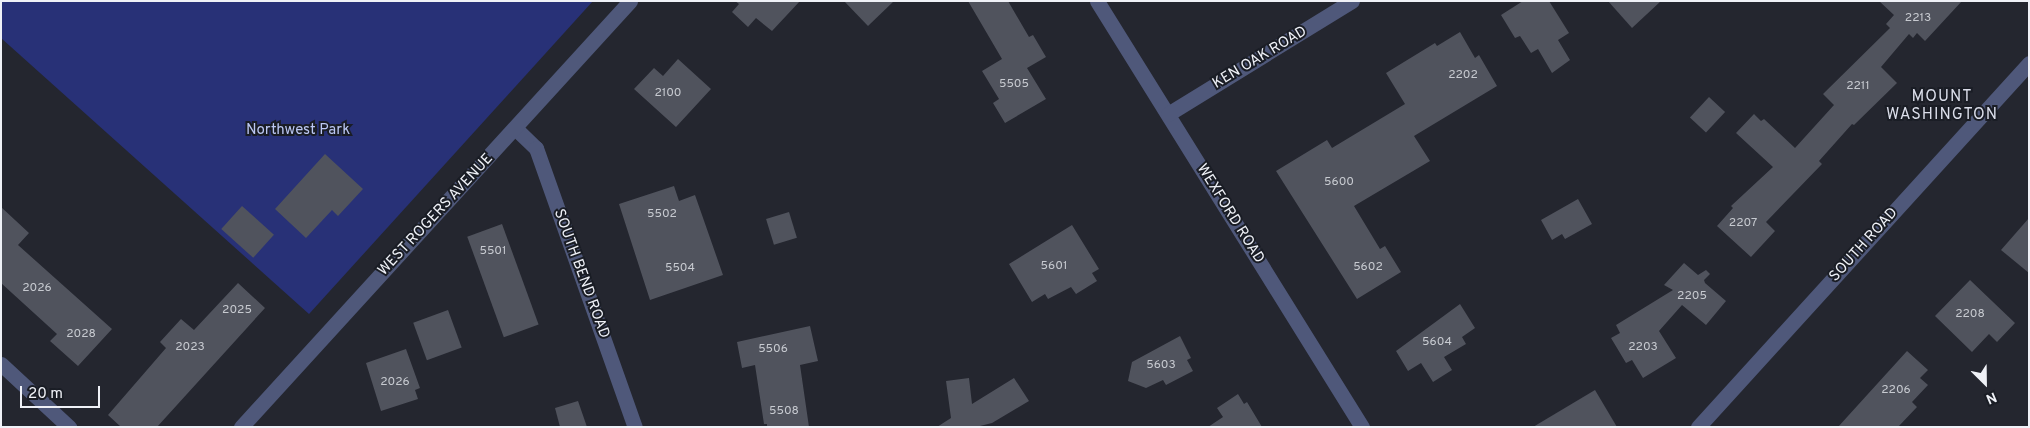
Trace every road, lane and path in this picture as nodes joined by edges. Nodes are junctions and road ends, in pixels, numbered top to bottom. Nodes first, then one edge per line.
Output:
1 (630, 1) edge
2 (1097, 1) edge
3 (1352, 1) edge
4 (2029, 63) edge
5 (1168, 114) junction
6 (515, 128) junction
7 (1, 364) edge
8 (69, 427) edge
9 (240, 427) edge
10 (635, 427) edge
11 (1362, 427) edge
12 (1698, 427) edge

1 - 6 street, WEST ROGERS AVENUE
2 - 5 street, WEXFORD ROAD
3 - 5 street, KEN OAK ROAD
4 - 12 street, SOUTH ROAD
5 - 11 street, WEXFORD ROAD
6 - 9 street, WEST ROGERS AVENUE
6 - 10 street, SOUTH BEND ROAD
7 - 8 street

